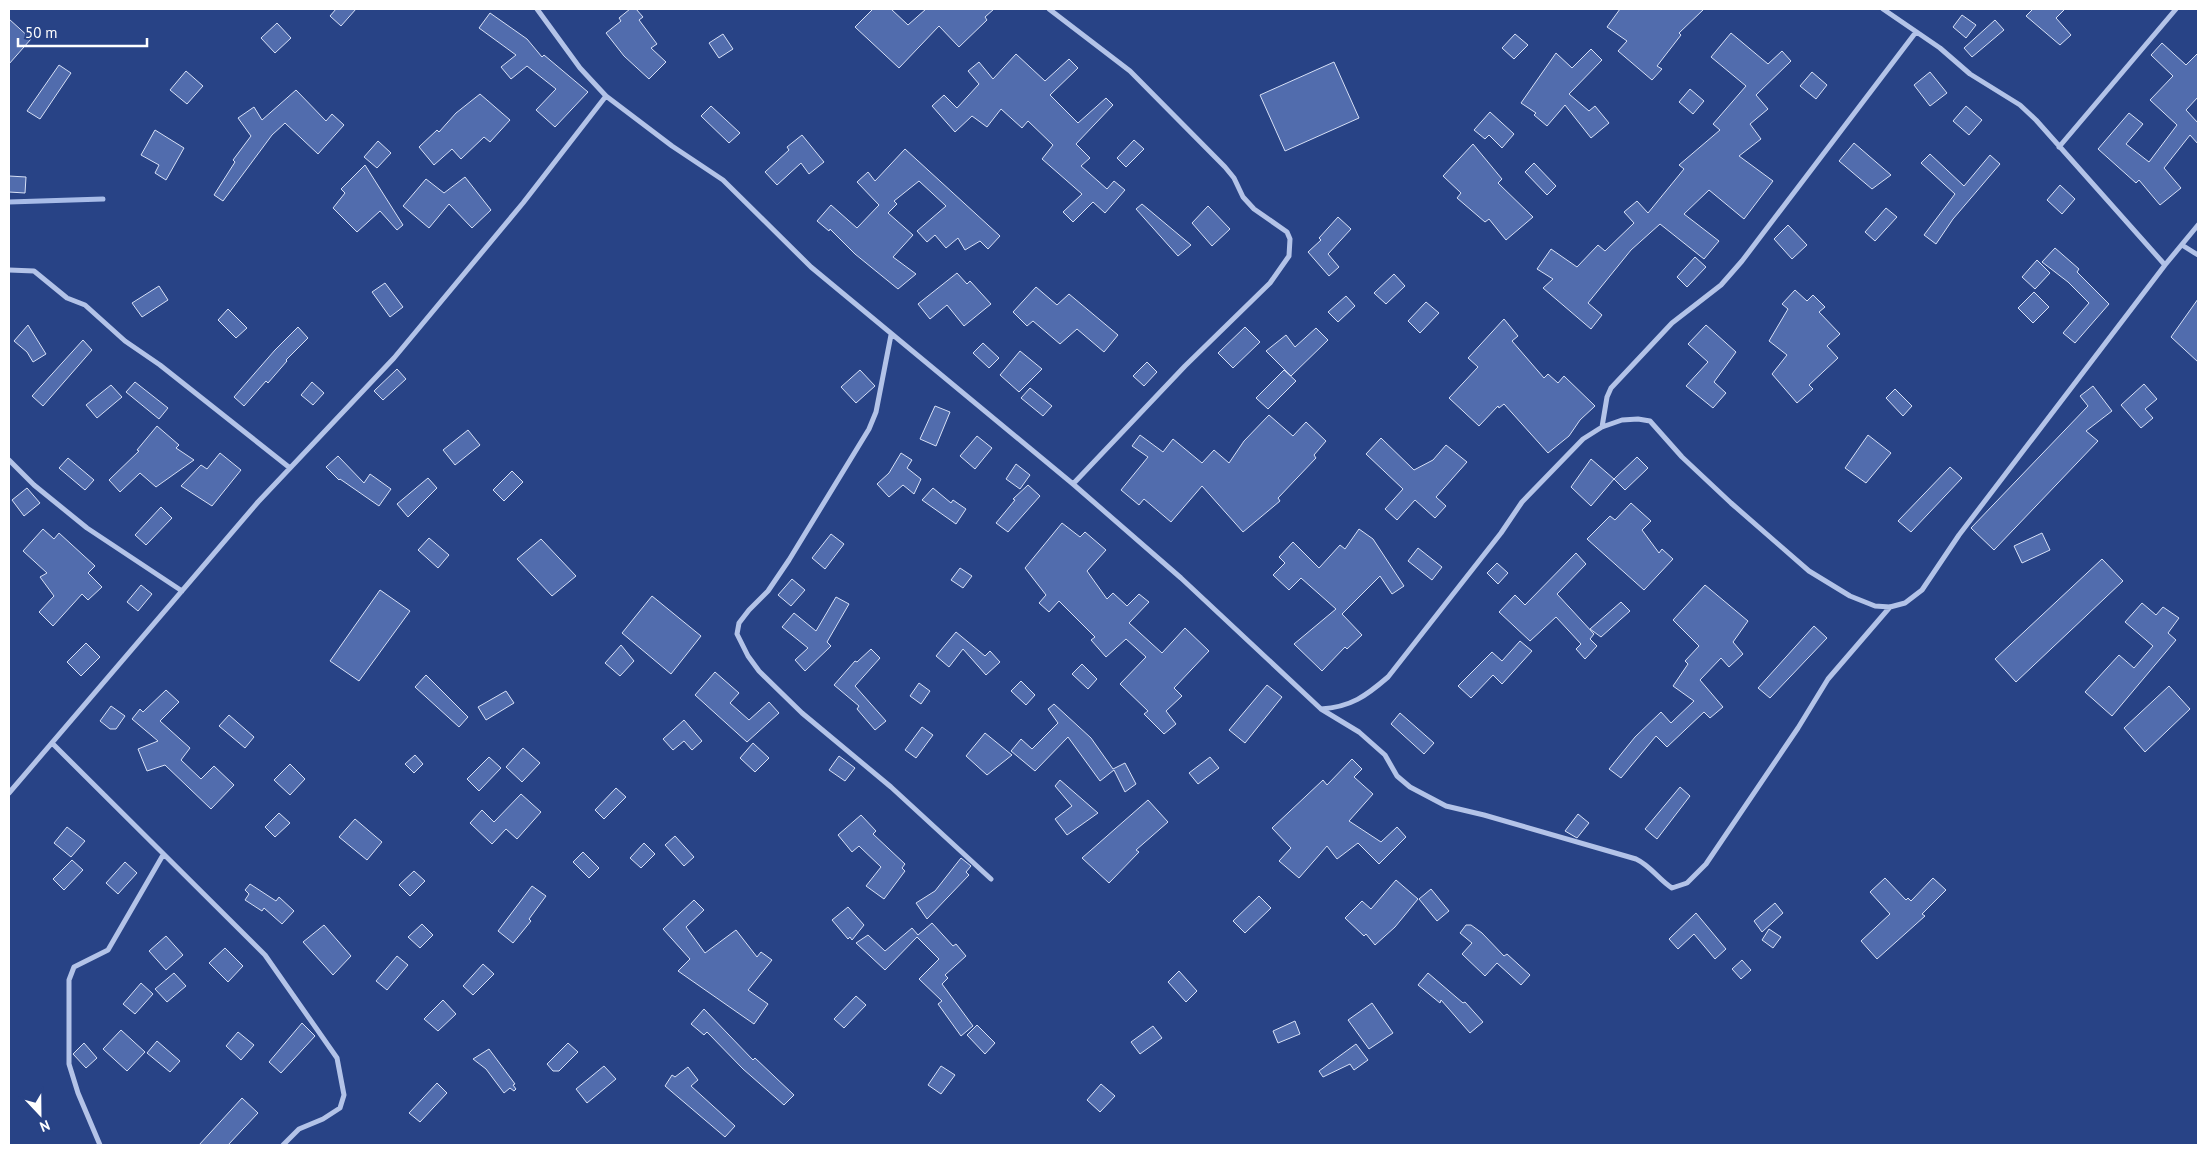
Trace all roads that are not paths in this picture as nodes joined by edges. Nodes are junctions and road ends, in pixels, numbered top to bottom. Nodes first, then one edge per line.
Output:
1 (537, 9) edge
2 (1049, 9) edge
3 (1883, 9) edge
4 (2176, 9) edge
5 (1916, 32) junction
6 (606, 96) junction
7 (2058, 147) junction
8 (2198, 225) edge
9 (2182, 246) junction
10 (2198, 255) edge
11 (2165, 265) junction
12 (9, 270) edge
13 (891, 335) junction
14 (1602, 427) junction
15 (9, 460) edge
16 (290, 468) junction
17 (1073, 484) junction
18 (182, 591) junction
19 (1890, 607) junction
20 (1321, 709) junction
21 (52, 743) junction
22 (9, 793) edge
23 (164, 855) junction
24 (991, 879) dead end
25 (100, 1145) edge
26 (283, 1145) edge

1 - 6 street
2 - 17 street
3 - 5 street
4 - 7 street
5 - 7 street
5 - 14 street
6 - 13 street
6 - 16 street
7 - 11 street
8 - 9 street
9 - 10 street
9 - 11 street
11 - 19 street
12 - 16 street
13 - 17 street
13 - 24 street
14 - 19 street
14 - 20 street
15 - 18 street
16 - 18 street
17 - 20 street
18 - 21 street
19 - 20 street
21 - 22 street
21 - 23 street
23 - 25 street
23 - 26 street

